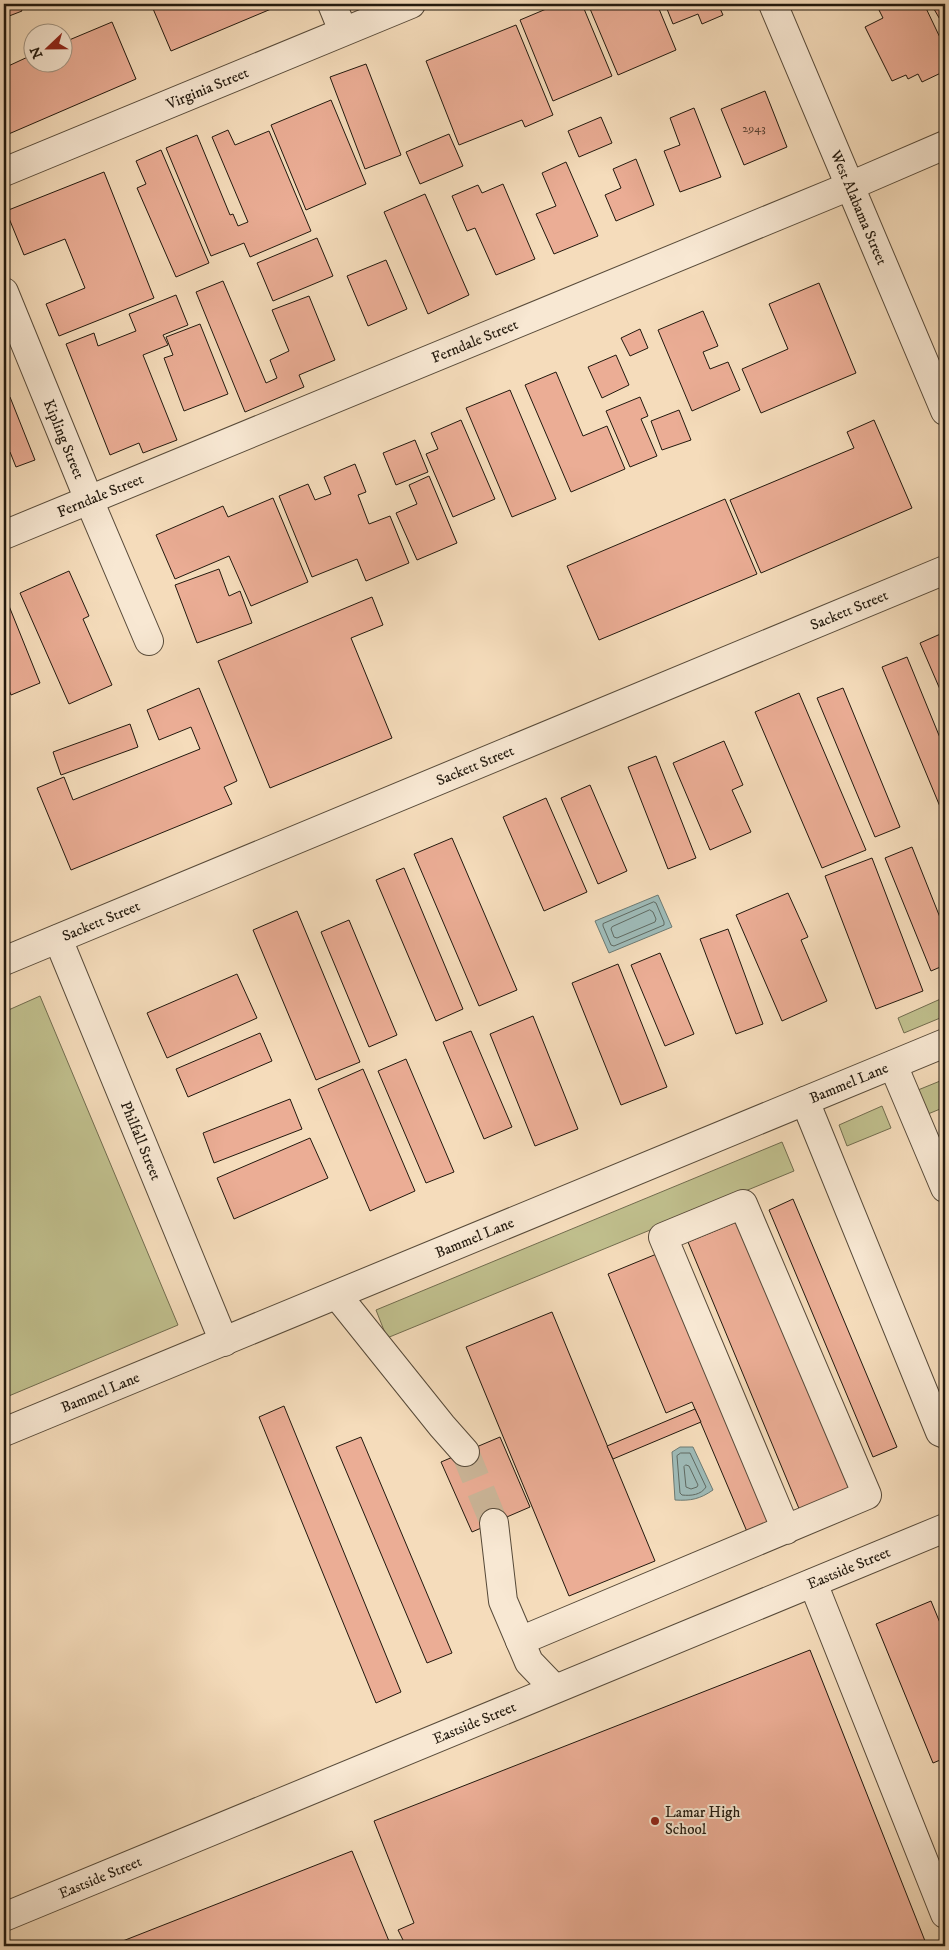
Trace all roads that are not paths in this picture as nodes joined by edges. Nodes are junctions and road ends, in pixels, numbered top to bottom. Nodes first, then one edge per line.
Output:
1 (332, 4) edge
2 (411, 4) edge
3 (773, 4) edge
4 (343, 31) junction
5 (945, 145) edge
6 (4, 172) edge
7 (850, 186) junction
8 (4, 292) edge
9 (945, 412) edge
10 (88, 500) junction
11 (4, 535) edge
12 (945, 570) edge
13 (149, 641) dead end
14 (58, 939) junction
15 (4, 961) edge
16 (945, 1043) edge
17 (893, 1065) junction
18 (805, 1102) junction
19 (945, 1188) edge
20 (337, 1295) junction
21 (224, 1342) junction
22 (4, 1432) edge
23 (945, 1434) edge
24 (465, 1452) tunnel mouth
25 (494, 1523) tunnel mouth
26 (945, 1528) edge
27 (786, 1530) junction
28 (813, 1583) junction
29 (520, 1641) junction
30 (554, 1688) junction
31 (945, 1914) edge
32 (4, 1917) edge

1 - 4 street
2 - 4 street, Virginia Street
3 - 7 street, West Alabama Street
4 - 6 street, Virginia Street
5 - 7 street, Ferndale Street
7 - 9 street, West Alabama Street
7 - 10 street, Ferndale Street
8 - 10 street, Kipling Street
10 - 11 street, Ferndale Street
10 - 13 street, Kipling Street
12 - 14 street, Sackett Street
14 - 15 street, Sackett Street
14 - 21 street, Philfall Street
16 - 17 street, Bammel Lane
17 - 18 street, Bammel Lane
17 - 19 street
18 - 20 street, Bammel Lane
18 - 23 street
20 - 21 street, Bammel Lane
20 - 24 street
21 - 22 street, Bammel Lane
25 - 29 street
26 - 28 street, Eastside Street
27 - 27 street
27 - 29 street
28 - 30 street, Eastside Street
28 - 31 street
29 - 30 street
30 - 32 street, Eastside Street

